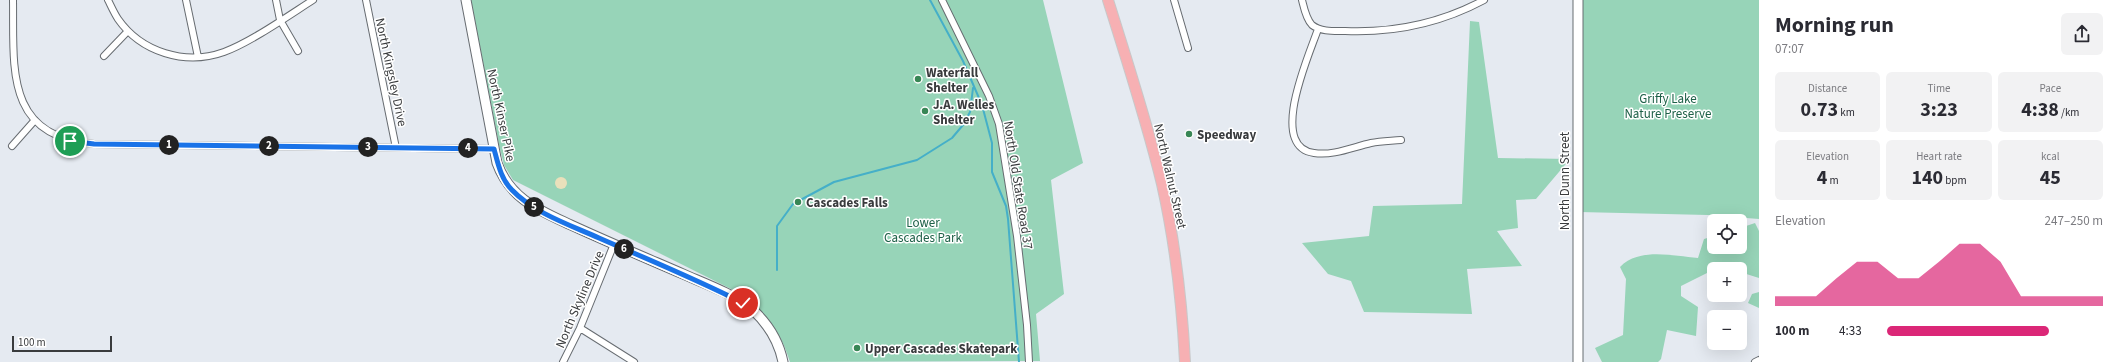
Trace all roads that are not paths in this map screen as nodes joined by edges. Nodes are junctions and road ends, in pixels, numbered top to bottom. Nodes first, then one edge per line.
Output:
1 (14, 0) edge
2 (108, 0) edge
3 (186, 0) edge
4 (276, 0) edge
5 (314, 0) edge
6 (366, 0) edge
7 (466, 0) edge
8 (942, 0) edge
9 (1108, 0) edge
10 (1174, 0) edge
11 (1302, 0) edge
12 (1484, 0) edge
13 (1578, 0) edge
14 (280, 20) junction
15 (1318, 29) junction
16 (128, 31) junction
17 (1188, 48) dead end
18 (298, 51) dead end
19 (104, 56) dead end
20 (198, 57) junction
21 (35, 120) junction
22 (1401, 140) dead end
23 (12, 146) dead end
24 (396, 148) junction
25 (494, 149) junction
26 (614, 244) junction
27 (580, 328) junction
28 (1759, 360) edge
29 (563, 362) edge
30 (634, 362) edge
31 (783, 362) edge
32 (1029, 362) edge
33 (1185, 362) edge
34 (1578, 362) edge
35 (1755, 362) edge

1 - 21 street
2 - 16 street
3 - 20 street
4 - 14 street
5 - 14 street
6 - 24 street, North Kingsley Drive
7 - 25 street, North Kinser Pike
8 - 32 street, North Old State Road 37
9 - 33 main road, North Walnut Street
10 - 17 street
11 - 15 street
12 - 15 street
13 - 34 street, North Dunn Street
14 - 18 street
14 - 20 street
15 - 22 street
16 - 19 street
16 - 20 street
21 - 23 street
21 - 24 street
24 - 25 street
25 - 26 street, North Kinser Pike
26 - 27 street, North Skyline Drive
26 - 31 street, North Kinser Pike
27 - 29 street, North Skyline Drive
27 - 30 street
28 - 35 street

